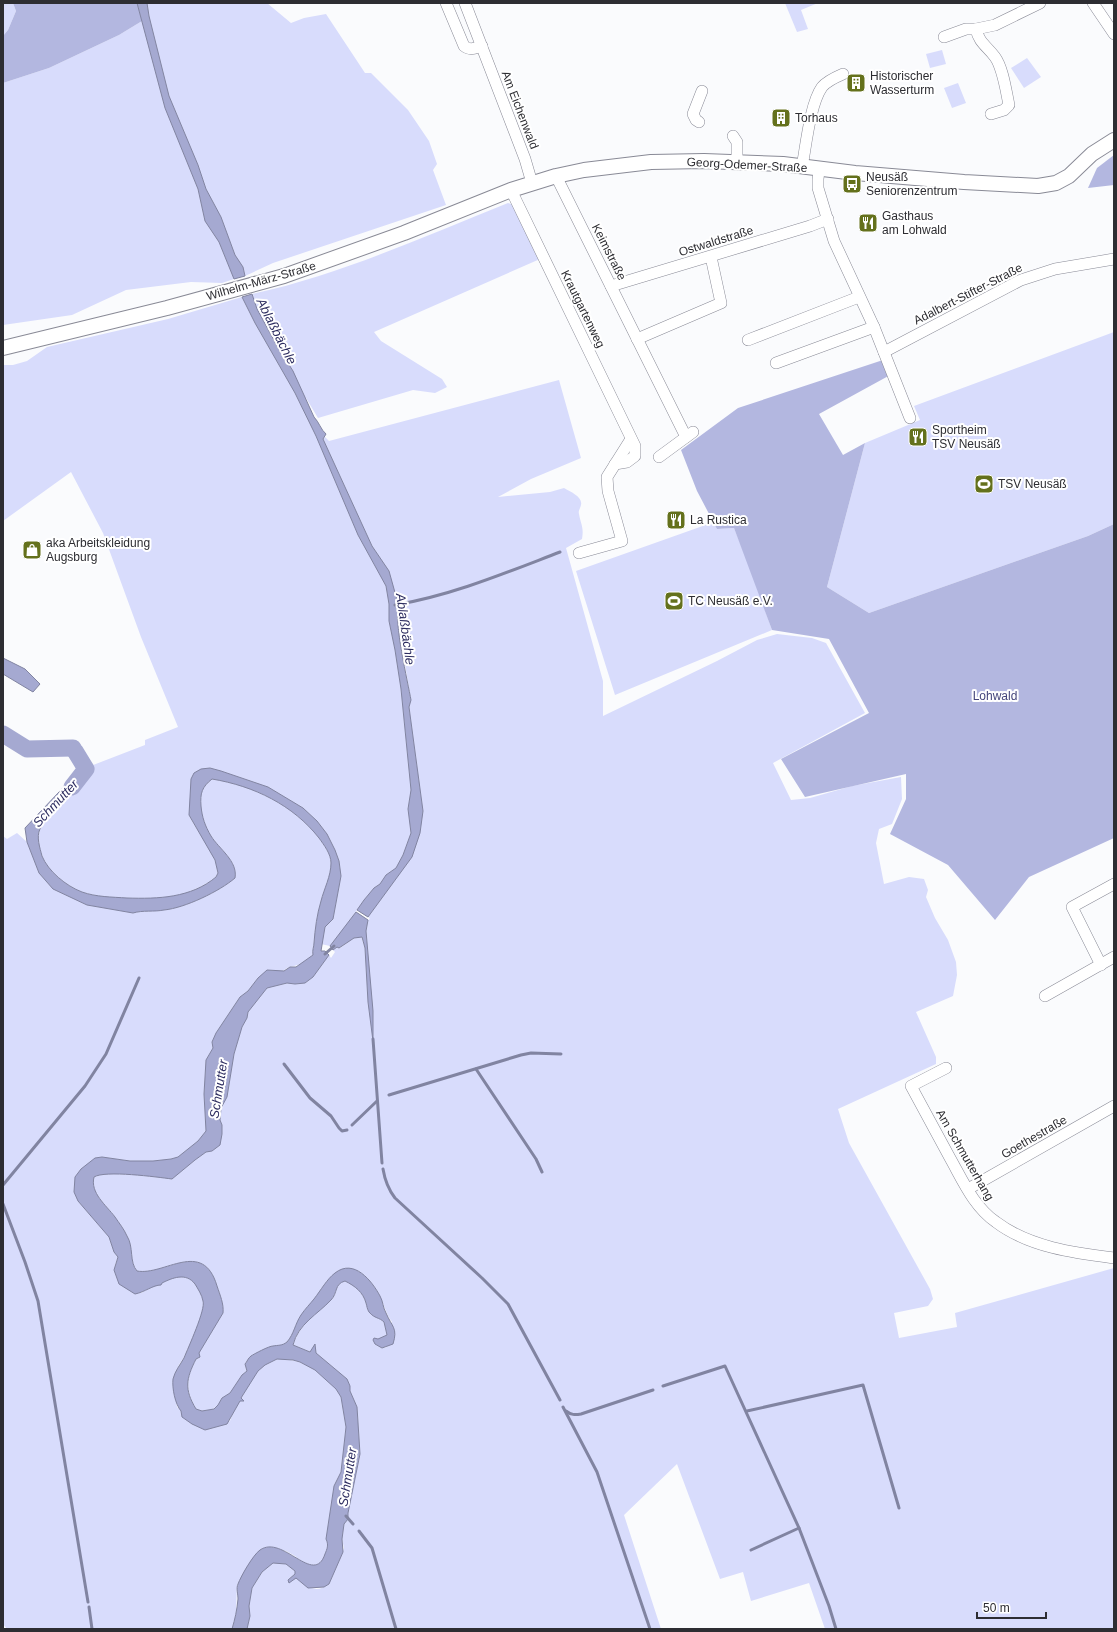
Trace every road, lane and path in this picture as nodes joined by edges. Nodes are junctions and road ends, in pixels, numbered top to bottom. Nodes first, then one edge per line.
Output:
1 (446, 3) edge
2 (465, 3) edge
3 (1040, 3) edge
4 (1093, 3) edge
5 (976, 29) junction
6 (1114, 34) edge
7 (944, 37) dead end
8 (482, 46) junction
9 (843, 74) dead end
10 (702, 91) dead end
11 (991, 114) dead end
12 (699, 122) dead end
13 (733, 136) dead end
14 (1114, 140) edge
15 (736, 163) junction
16 (802, 167) junction
17 (819, 170) junction
18 (556, 176) junction
19 (532, 183) junction
20 (511, 190) junction
21 (828, 219) junction
22 (711, 257) junction
23 (1114, 259) edge
24 (611, 286) junction
25 (860, 297) junction
26 (874, 327) junction
27 (638, 339) junction
28 (748, 340) dead end
29 (3, 348) edge
30 (884, 352) junction
31 (776, 363) dead end
32 (910, 418) dead end
33 (659, 457) dead end
34 (579, 553) dead end
35 (1114, 884) edge
36 (1114, 957) edge
37 (1101, 964) junction
38 (1045, 996) dead end
39 (946, 1068) dead end
40 (1114, 1106) edge
41 (968, 1189) junction
42 (1114, 1258) edge

1 - 8 street
2 - 8 street, Am Eichenwald
3 - 5 street
4 - 6 street
5 - 7 street
5 - 11 street
8 - 19 street, Am Eichenwald
9 - 16 street
10 - 12 street
13 - 15 street
14 - 17 street, Georg-Odemer-Straße
15 - 16 street, Georg-Odemer-Straße
15 - 18 street, Georg-Odemer-Straße
16 - 17 street, Georg-Odemer-Straße
17 - 21 street
18 - 19 street, Georg-Odemer-Straße
18 - 24 street, Keimstraße
19 - 20 street, Georg-Odemer-Straße
20 - 29 street, Wilhelm-März-Straße
20 - 34 street, Krautgartenweg
21 - 22 street, Ostwaldstraße
21 - 25 street
22 - 24 street, Ostwaldstraße
22 - 27 street
23 - 30 street, Adalbert-Stifter-Straße
24 - 27 street, Keimstraße
25 - 26 street
25 - 28 street
26 - 30 street
26 - 31 street
27 - 33 street, Keimstraße
30 - 32 street
35 - 37 street
36 - 37 street
37 - 38 street
39 - 41 street, Am Schmutterhang
40 - 41 street, Goethestraße
41 - 42 street, Am Schmutterhang

